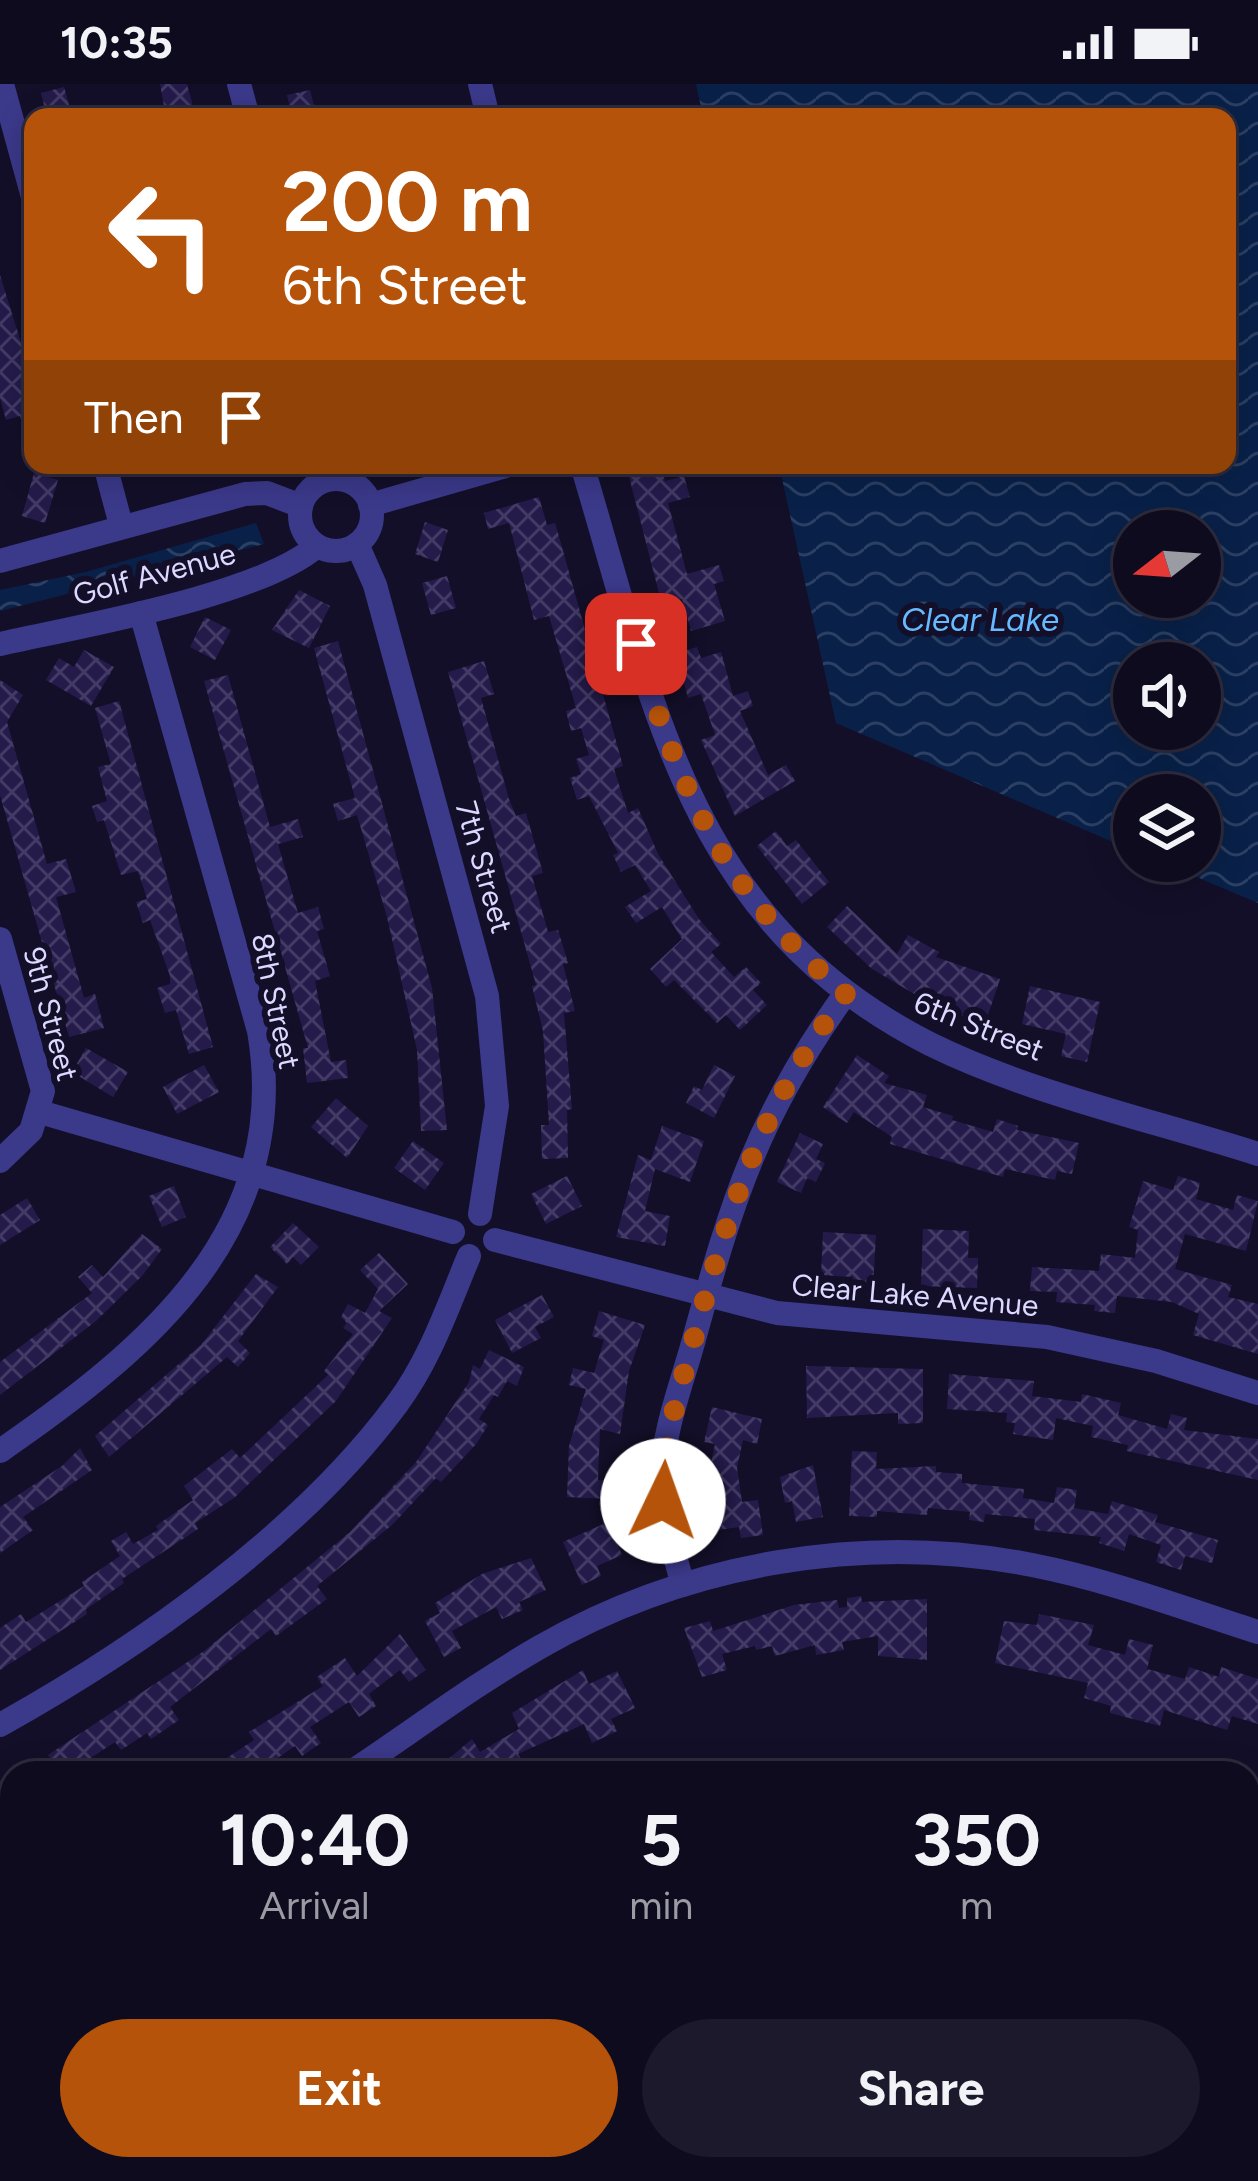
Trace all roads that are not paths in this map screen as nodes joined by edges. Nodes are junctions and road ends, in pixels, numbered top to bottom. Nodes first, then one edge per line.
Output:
1 (2, 84) edge
2 (24, 164) edge
3 (107, 474) edge
4 (335, 474) edge
5 (340, 474) edge
6 (478, 474) edge
7 (585, 474) edge
8 (370, 505) junction
9 (301, 506) junction
10 (121, 525) junction
11 (357, 544) junction
12 (317, 546) junction
13 (0, 561) edge
14 (141, 613) junction
15 (0, 644) edge
16 (0, 939) edge
17 (846, 993) junction
18 (40, 1112) junction
19 (1258, 1154) edge
20 (1, 1159) edge
21 (253, 1174) junction
22 (480, 1214) junction
23 (453, 1232) junction
24 (496, 1240) junction
25 (469, 1256) junction
26 (706, 1296) junction
27 (1258, 1394) edge
28 (0, 1451) edge
29 (683, 1585) junction
30 (1258, 1632) edge
31 (0, 1725) edge
32 (368, 1761) edge

1 - 2 street
3 - 10 street
4 - 9 street
5 - 8 street
6 - 8 street
7 - 17 street, 6th Street
8 - 11 street
9 - 10 street, Golf Avenue
9 - 12 street
10 - 13 street, Golf Avenue
11 - 12 street
11 - 22 street, 7th Street
12 - 14 street, Golf Avenue
14 - 15 street, Golf Avenue
14 - 21 street, 8th Street
16 - 18 street, 9th Street
17 - 19 street, 6th Street
17 - 26 street
18 - 20 street, 9th Street
18 - 21 street
21 - 23 street
21 - 28 street, 8th Street
22 - 23 street
22 - 24 street
23 - 25 street
24 - 25 street
24 - 26 street, Clear Lake Avenue
25 - 31 street
26 - 27 street, Clear Lake Avenue
26 - 29 street
29 - 30 street
29 - 32 street

